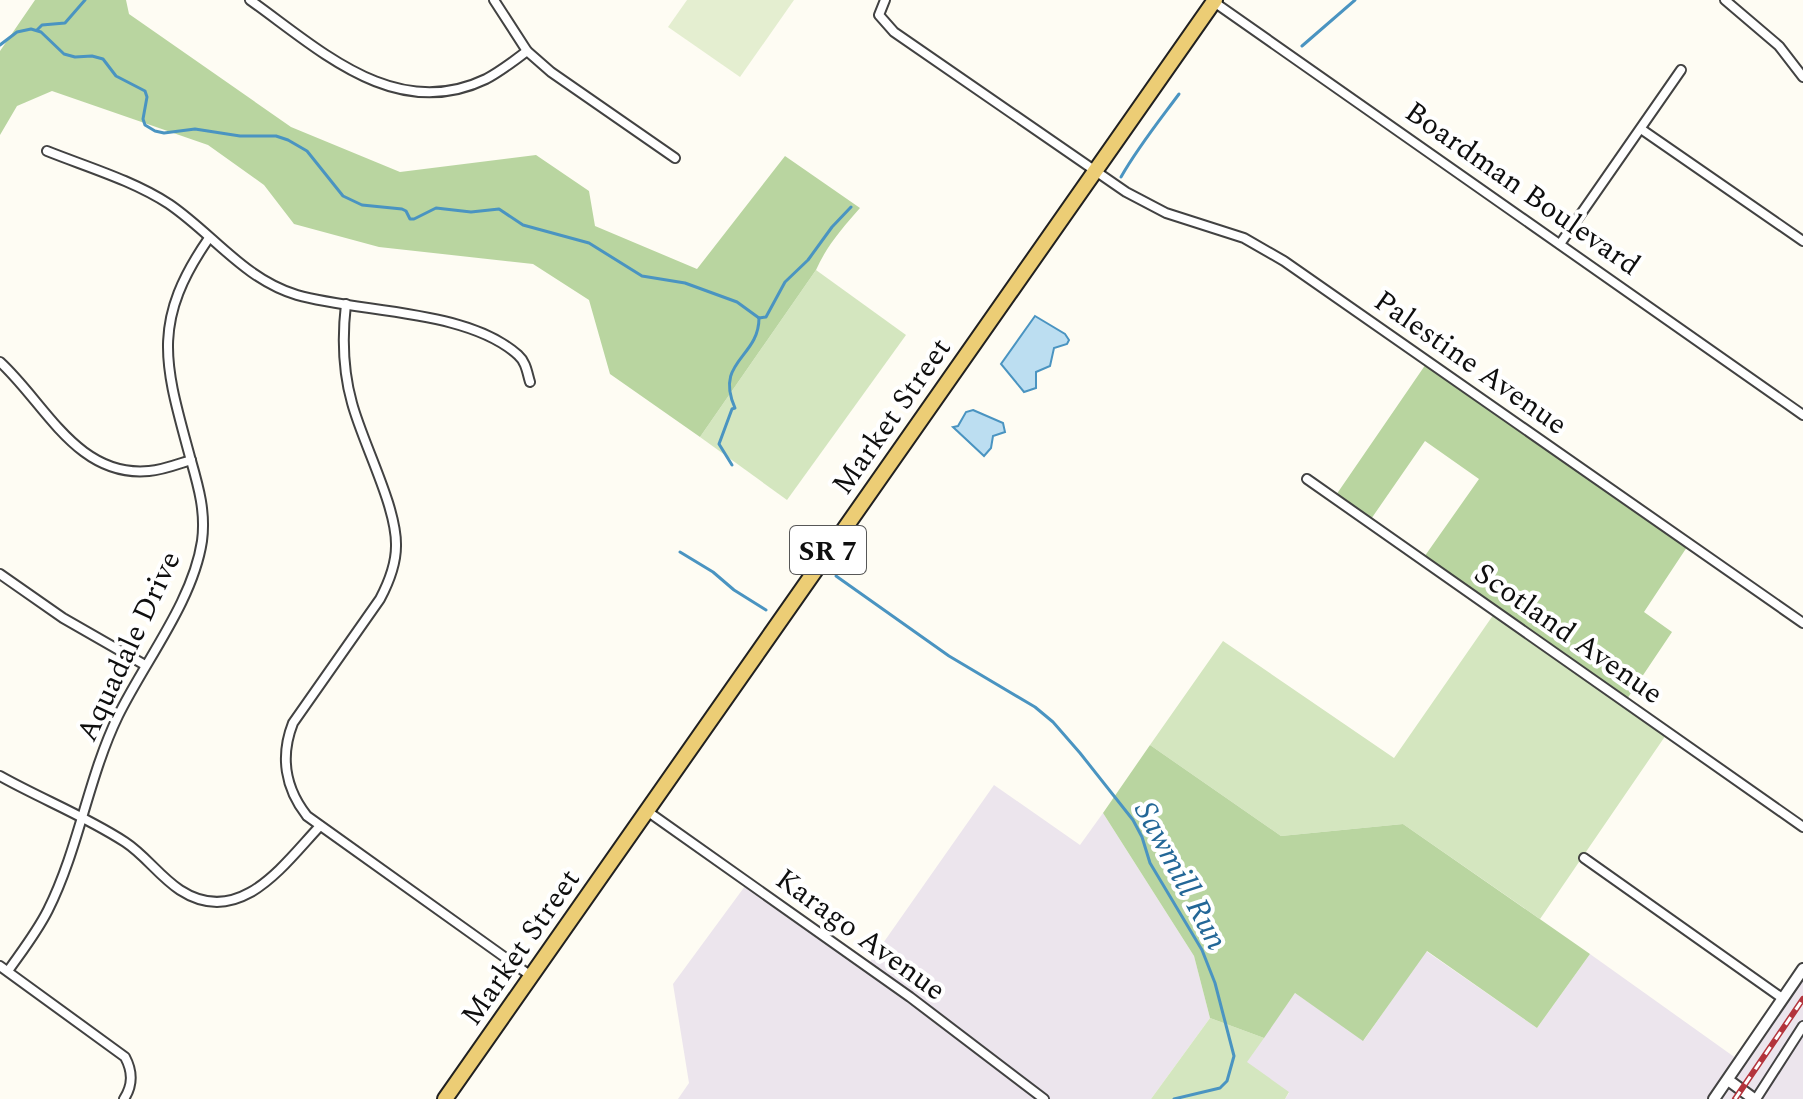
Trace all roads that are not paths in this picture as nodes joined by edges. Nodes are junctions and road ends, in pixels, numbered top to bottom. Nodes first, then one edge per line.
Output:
1 (250, 0) edge
2 (494, 0) edge
3 (885, 0) edge
4 (1725, 0) edge
5 (1214, 1) edge
6 (527, 51) junction
7 (1681, 70) dead end
8 (1803, 77) edge
9 (1641, 129) junction
10 (47, 151) dead end
11 (675, 158) dead end
12 (1095, 171) junction
13 (209, 238) junction
14 (1803, 241) edge
15 (1560, 244) junction
16 (346, 304) junction
17 (0, 362) edge
18 (530, 382) dead end
19 (1803, 415) edge
20 (191, 460) junction
21 (1307, 479) dead end
22 (0, 574) edge
23 (1803, 623) edge
24 (145, 665) junction
25 (0, 776) edge
26 (647, 811) junction
27 (82, 817) junction
28 (320, 826) junction
29 (1803, 827) edge
30 (1584, 858) dead end
31 (4, 968) edge
32 (1803, 969) edge
33 (531, 976) junction
34 (1782, 998) junction
35 (1803, 1026) edge
36 (1728, 1080) junction
37 (124, 1099) edge
38 (445, 1099) edge
39 (1044, 1099) edge
40 (1714, 1099) edge
41 (1755, 1099) edge

1 - 6 street
2 - 6 street
3 - 12 street, Palestine Avenue
4 - 8 street
5 - 12 main road, Market Street / SR 7
5 - 15 street, Boardman Boulevard
6 - 11 street
7 - 9 street
9 - 14 street
9 - 15 street
10 - 13 street
12 - 23 street, Palestine Avenue
12 - 26 main road, Market Street / SR 7
13 - 16 street
13 - 20 street, Aquadale Drive
15 - 19 street, Boardman Boulevard
16 - 18 street
16 - 28 street
17 - 20 street
20 - 24 street, Aquadale Drive
21 - 29 street, Scotland Avenue
22 - 24 street
24 - 27 street, Aquadale Drive
25 - 27 street
26 - 33 main road, Market Street / SR 7
26 - 39 street, Karago Avenue
27 - 28 street
27 - 31 street, Aquadale Drive
28 - 33 street
30 - 34 street
31 - 37 street
32 - 34 street
33 - 38 main road, Market Street / SR 7
34 - 36 street
35 - 41 street
36 - 40 street
36 - 41 street

